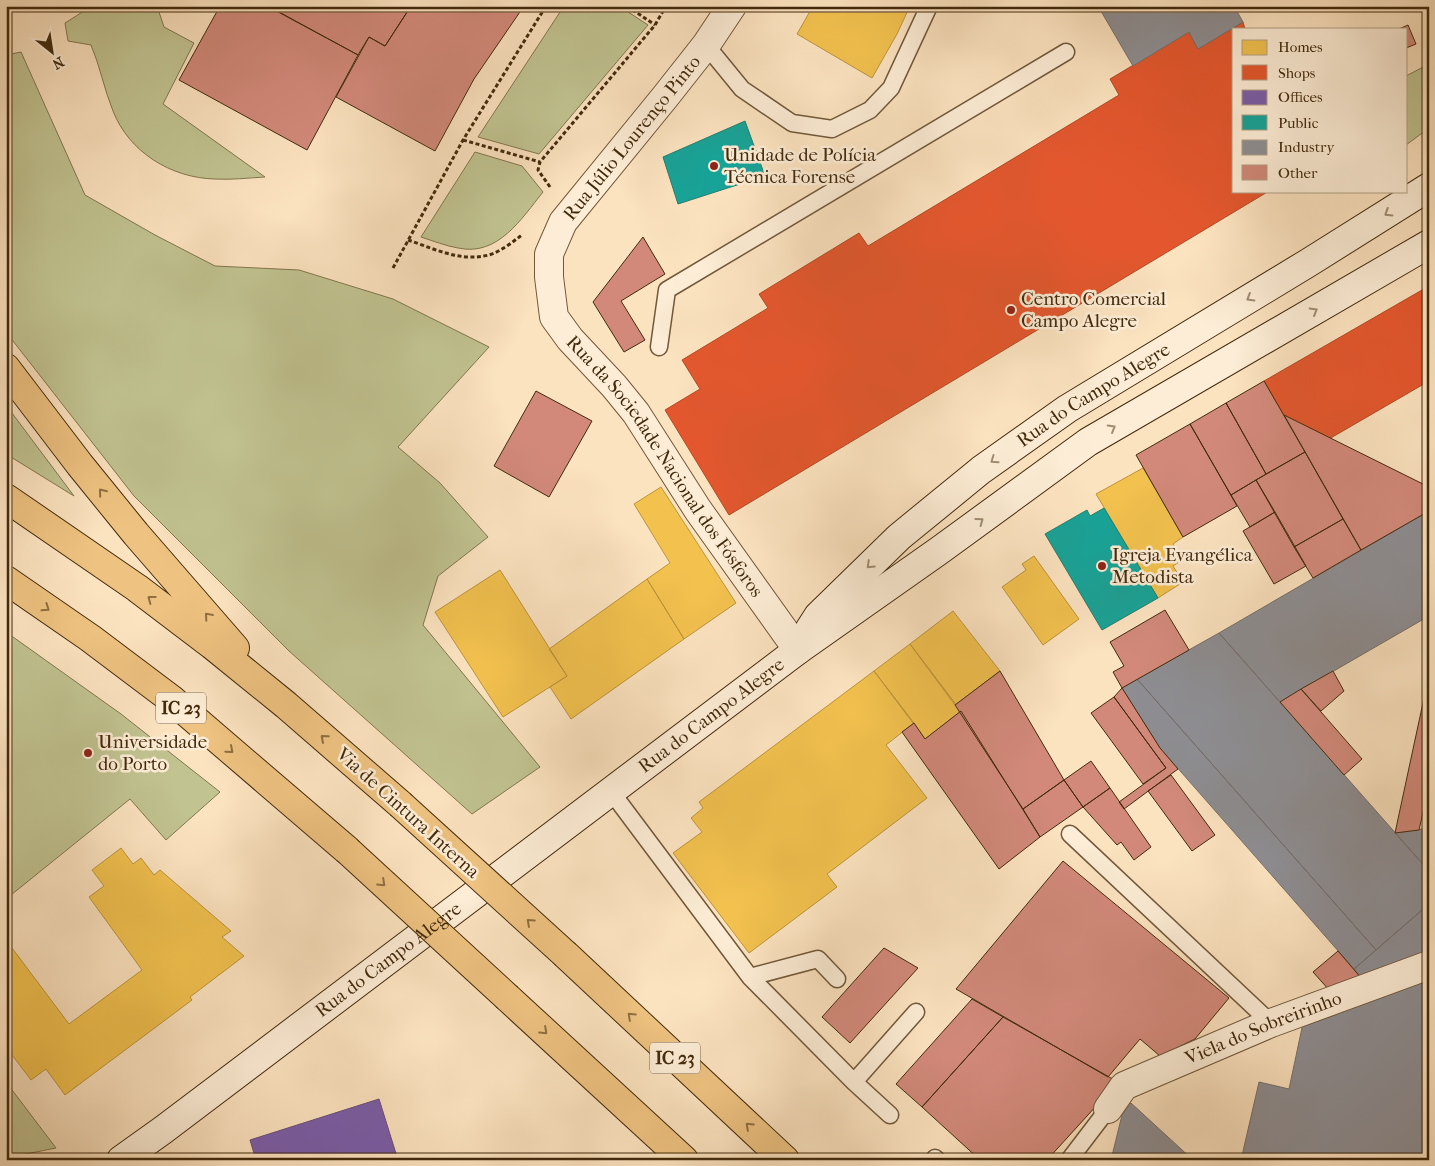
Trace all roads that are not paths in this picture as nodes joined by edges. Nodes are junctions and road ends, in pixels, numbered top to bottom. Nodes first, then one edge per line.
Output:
1 (732, 6) edge
2 (929, 6) edge
3 (706, 45) junction
4 (1066, 52) dead end
5 (1429, 186) edge
6 (1429, 244) edge
7 (549, 277) joint
8 (659, 348) dead end
9 (6, 368) edge
10 (6, 498) edge
11 (6, 580) edge
12 (798, 650) junction
13 (286, 705) junction
14 (610, 790) junction
15 (1070, 834) dead end
16 (1429, 965) edge
17 (750, 977) junction
18 (837, 978) dead end
19 (916, 1012) dead end
20 (1271, 1023) junction
21 (854, 1082) junction
22 (1108, 1109) joint
23 (890, 1116) dead end
24 (120, 1160) edge
25 (684, 1160) edge
26 (785, 1160) edge
27 (1069, 1160) edge

1 - 3 main road, Rua Júlio Lourenço Pinto
2 - 3 lane
3 - 7 main road, Rua Júlio Lourenço Pinto
4 - 8 lane
5 -> 12 main road, Rua do Campo Alegre
12 -> 6 main road, Rua do Campo Alegre
7 - 12 main road, Rua da Sociedade Nacional dos Fósforos
13 -> 9 highway
13 -> 10 highway, Via de Cintura Interna / IC 23
11 -> 25 highway, IC 23, bridge
12 - 14 main road, Rua do Campo Alegre
26 -> 13 highway, Via de Cintura Interna / IC 23, bridge
14 - 17 lane
14 - 24 main road, Rua do Campo Alegre
15 - 20 lane
16 - 20 main road, Viela do Sobreirinho
17 - 18 lane
17 - 21 lane
19 - 21 lane
20 - 22 main road, Viela do Sobreirinho
21 - 23 lane
22 - 27 lane

